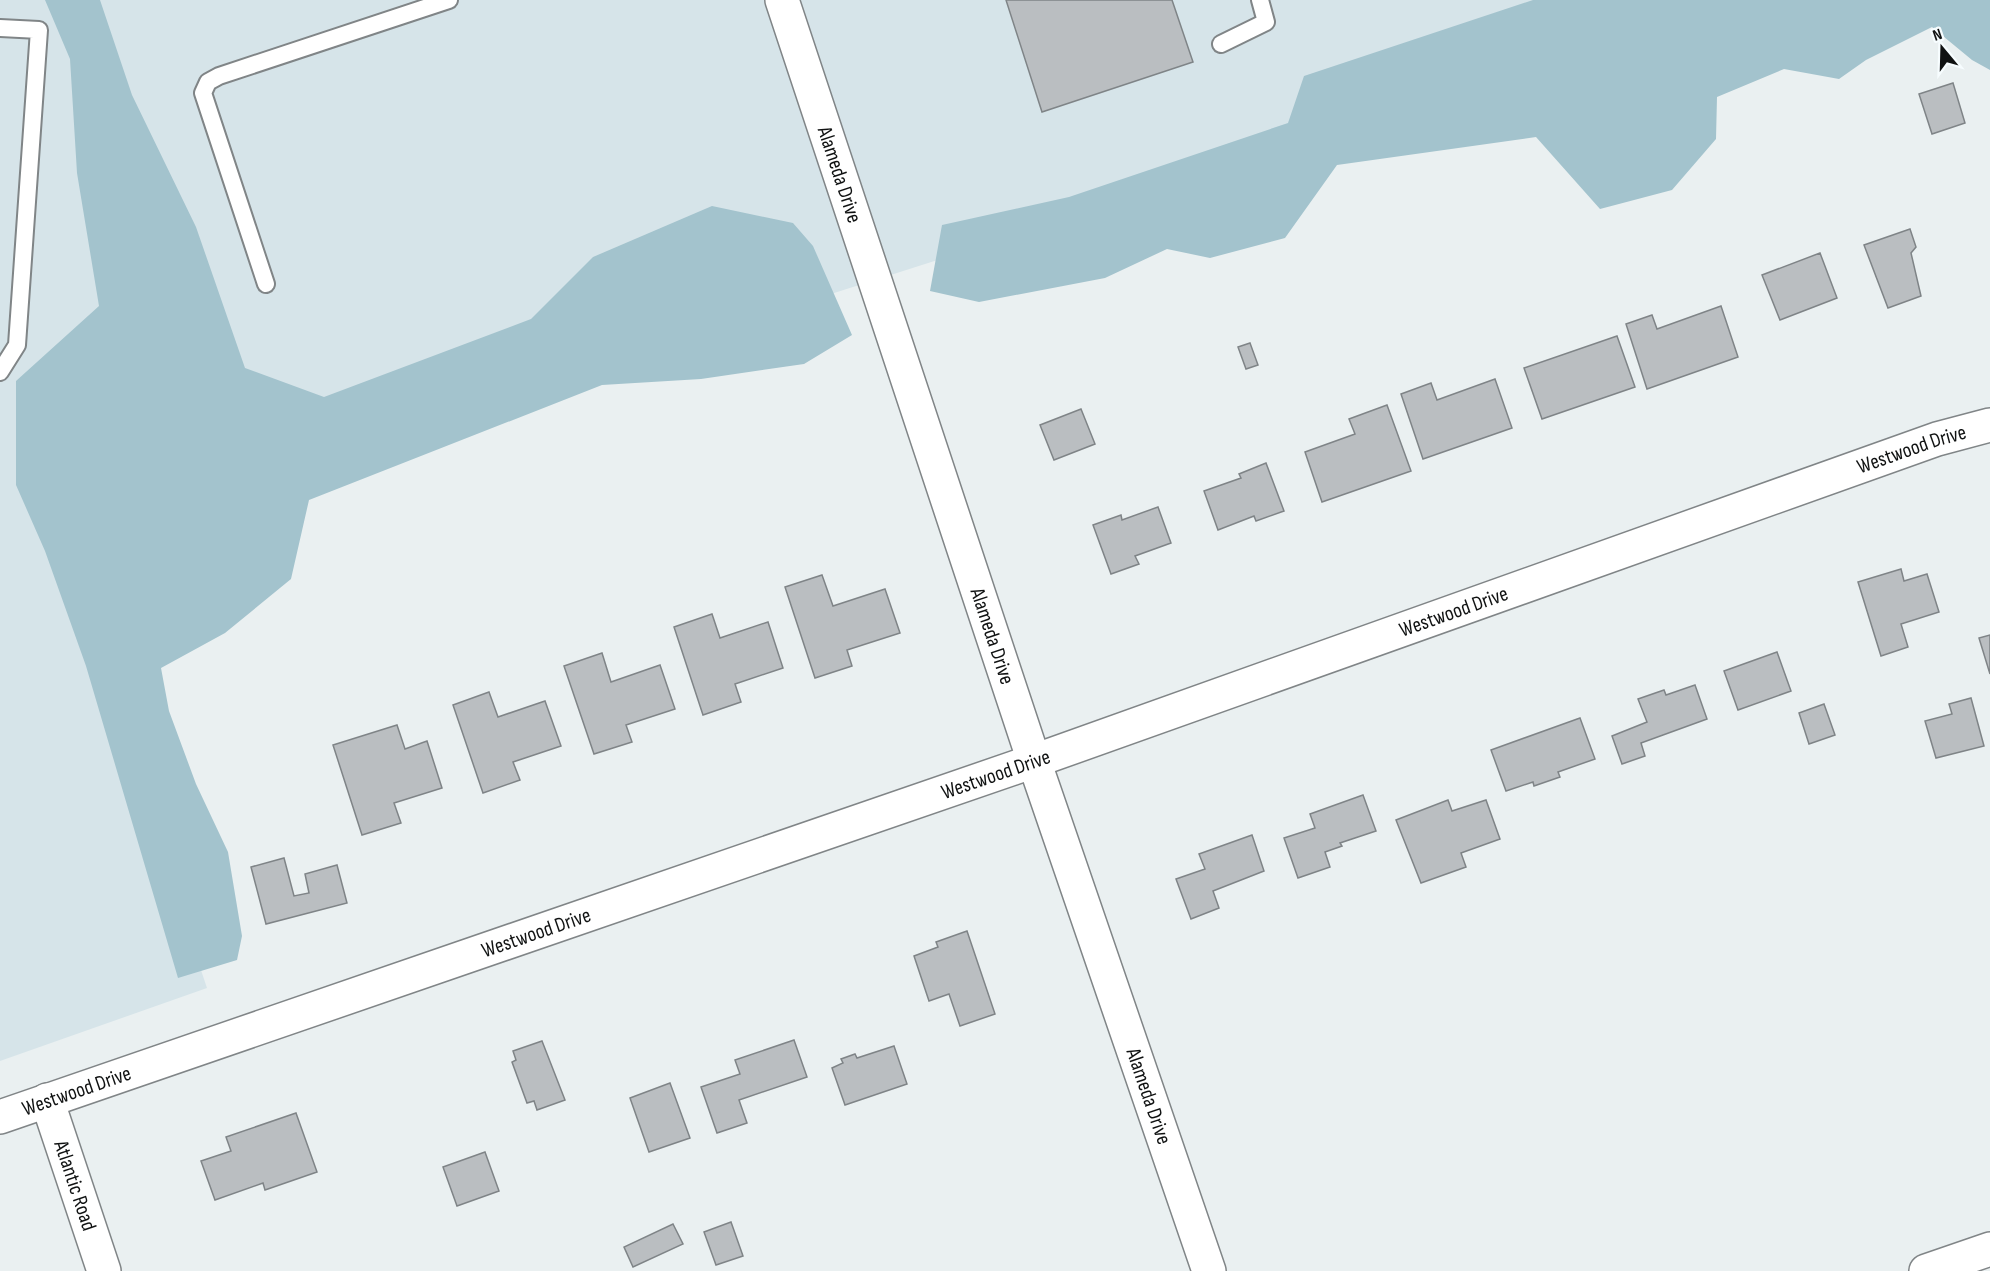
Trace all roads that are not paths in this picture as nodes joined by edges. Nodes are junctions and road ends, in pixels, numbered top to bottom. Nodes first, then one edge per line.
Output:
1 (449, 0) edge
2 (782, 0) edge
3 (1260, 0) edge
4 (0, 28) edge
5 (1221, 44) dead end
6 (266, 284) dead end
7 (0, 372) edge
8 (1990, 425) edge
9 (1034, 761) junction
10 (47, 1100) junction
11 (0, 1117) edge
12 (1990, 1249) edge
13 (105, 1271) edge
14 (1209, 1271) edge
15 (1926, 1271) edge

1 - 6 lane
2 - 9 street, Alameda Drive
3 - 5 lane
4 - 7 lane
8 - 9 street, Westwood Drive
9 - 10 street, Westwood Drive
9 - 14 street, Alameda Drive
10 - 11 street, Westwood Drive
10 - 13 street, Atlantic Road
12 - 15 street

